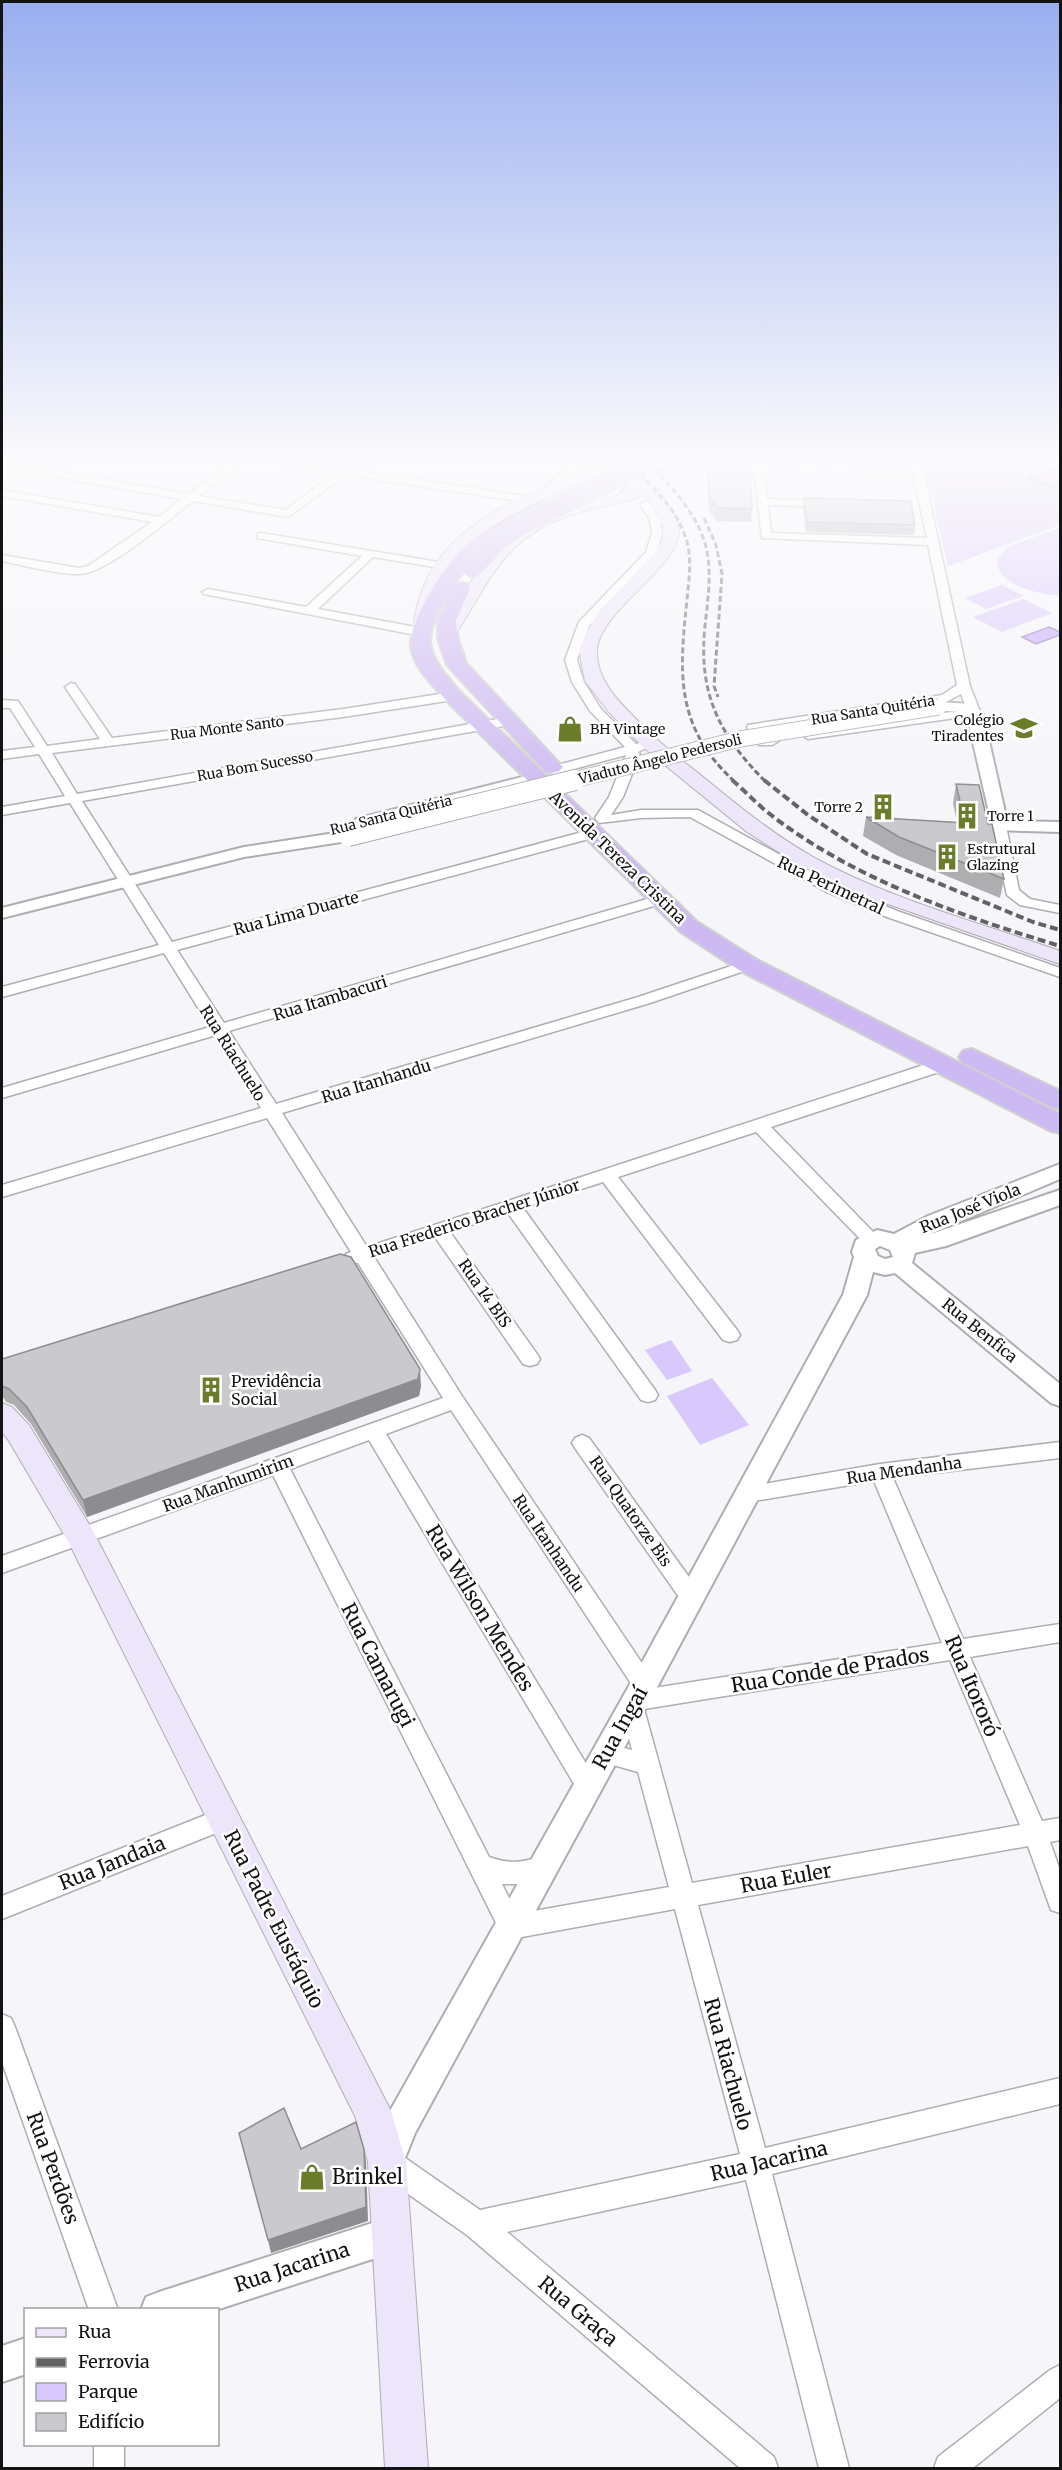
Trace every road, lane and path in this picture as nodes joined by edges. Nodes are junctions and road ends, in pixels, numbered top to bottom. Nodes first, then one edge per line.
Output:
1 (344, 577) edge
2 (435, 577) edge
3 (448, 577) edge
4 (467, 577) edge
5 (482, 577) edge
6 (643, 577) edge
7 (941, 577) edge
8 (208, 592) dead end
9 (309, 611) junction
10 (421, 632) junction
11 (447, 634) junction
12 (964, 686) junction
13 (71, 687) dead end
14 (453, 696) junction
15 (8, 704) edge
16 (945, 706) junction
17 (975, 714) junction
18 (509, 721) junction
19 (483, 726) junction
20 (108, 742) junction
21 (642, 746) junction
22 (43, 750) junction
23 (2, 755) edge
24 (546, 774) junction
25 (73, 798) junction
26 (2, 811) edge
27 (599, 824) junction
28 (999, 826) junction
29 (1060, 827) edge
30 (348, 836) joint
31 (244, 852) junction
32 (126, 883) junction
33 (659, 900) junction
34 (1060, 909) edge
35 (2, 913) edge
36 (168, 948) junction
37 (1060, 958) edge
38 (748, 965) junction
39 (1060, 973) edge
40 (2, 992) edge
41 (219, 1031) junction
42 (945, 1064) junction
43 (2, 1093) edge
44 (271, 1112) junction
45 (1058, 1120) edge
46 (759, 1125) junction
47 (1055, 1170) edge
48 (606, 1174) junction
49 (2, 1191) edge
50 (1060, 1197) edge
51 (511, 1205) junction
52 (438, 1228) junction
53 (886, 1253) junction
54 (362, 1255) junction
55 (340, 1262) edge
56 (730, 1335) dead end
57 (530, 1359) dead end
58 (648, 1395) dead end
59 (1060, 1397) edge
60 (455, 1401) junction
61 (2, 1414) edge
62 (373, 1429) junction
63 (582, 1443) dead end
64 (1060, 1450) edge
65 (278, 1465) junction
66 (879, 1472) junction
67 (748, 1494) junction
68 (81, 1537) junction
69 (2, 1565) edge
70 (685, 1589) junction
71 (1060, 1633) edge
72 (956, 1650) junction
73 (637, 1698) junction
74 (606, 1754) junction
75 (648, 1764) junction
76 (588, 1787) junction
77 (223, 1819) junction
78 (1060, 1829) edge
79 (1035, 1833) junction
80 (479, 1865) junction
81 (542, 1868) junction
82 (684, 1897) junction
83 (1060, 1902) edge
84 (2, 1908) edge
85 (511, 1927) junction
86 (2, 2027) edge
87 (1060, 2091) edge
88 (387, 2162) junction
89 (756, 2164) junction
90 (477, 2225) junction
91 (391, 2235) junction
92 (104, 2308) edge
93 (165, 2308) edge
94 (24, 2356) edge
95 (2, 2364) edge
96 (1060, 2380) edge
97 (109, 2446) edge
98 (109, 2469) edge
99 (407, 2469) edge
100 (763, 2469) edge
101 (834, 2469) edge
102 (949, 2469) edge

1 - 9 street
2 - 10 main road, Avenida Tereza Cristina
3 - 10 highway
4 - 11 highway, Avenida Tereza Cristina, bridge
5 - 11 main road
6 - 21 main road
7 - 12 street
8 - 9 street
9 - 10 street
10 - 14 highway, Avenida Tereza Cristina
11 - 18 highway, Avenida Tereza Cristina
12 - 16 street, Rua Santa Quitéria
12 - 17 street
12 - 17 street, Rua Santa Quitéria
13 - 20 street
14 - 19 highway, Avenida Tereza Cristina
14 - 20 street, Rua Monte Santo
15 - 22 street, Rua Riachuelo
16 - 17 street, Rua Santa Quitéria
16 - 30 street, Viaduto Ângelo Pedersoli, bridge
17 - 28 street
18 - 19 street, Rua Bom Sucesso
18 - 24 highway, Avenida Tereza Cristina
19 - 24 highway, Avenida Tereza Cristina
19 - 25 street, Rua Bom Sucesso
20 - 22 street, Rua Monte Santo
21 - 24 street, Rua Santa Quitéria
21 - 27 street
21 - 37 main road
22 - 23 street, Rua Monte Santo
22 - 25 street, Rua Riachuelo
24 - 27 highway, Avenida Tereza Cristina
24 - 31 street, Rua Santa Quitéria
25 - 26 street, Rua Bom Sucesso
25 - 32 street, Rua Riachuelo
27 - 33 highway, Avenida Tereza Cristina
27 - 36 street, Rua Lima Duarte
27 - 39 street, Rua Perimetral
27 - 45 highway, Avenida Tereza Cristina
28 - 29 street
28 - 34 street
30 - 31 street, Rua Santa Quitéria
31 - 32 street, Rua Santa Quitéria
32 - 35 street, Rua Santa Quitéria
32 - 36 street, Rua Riachuelo
33 - 38 highway, Avenida Tereza Cristina
33 - 41 street, Rua Itambacuri
36 - 40 street, Rua Lima Duarte
36 - 41 street, Rua Riachuelo
38 - 42 highway, Avenida Tereza Cristina
38 - 44 street, Rua Itanhandu
41 - 43 street, Rua Itambacuri
41 - 44 street, Rua Riachuelo
42 - 45 highway, Avenida Tereza Cristina
42 - 46 street, Rua Frederico Bracher Júnior
44 - 49 street, Rua Itanhandu
44 - 54 street, Rua Riachuelo
46 - 48 street, Rua Frederico Bracher Júnior
46 - 53 street, Rua Benfica
47 - 53 street, Rua José Viola
48 - 51 street, Rua Frederico Bracher Júnior
48 - 56 street
50 - 53 street
51 - 52 street, Rua Frederico Bracher Júnior
51 - 58 street
52 - 54 street, Rua Frederico Bracher Júnior
52 - 57 street, Rua 14 BIS
53 - 59 street, Rua Benfica
53 - 67 street, Rua Ingaí
54 - 55 street, Rua Frederico Bracher Júnior
54 - 60 street, Rua Riachuelo
60 - 62 street, Rua Manhumirim
60 - 73 street, Rua Itanhandu
61 - 68 main road, Rua Padre Eustáquio
62 - 65 street, Rua Manhumirim
62 - 76 street, Rua Wilson Mendes
63 - 70 street, Rua Quatorze Bis
64 - 66 street, Rua Mendanha
65 - 68 street, Rua Manhumirim
65 - 80 street, Rua Camarugi
66 - 67 street, Rua Mendanha
66 - 72 street, Rua Itororó
67 - 70 street, Rua Ingaí
68 - 69 street, Rua Manhumirim
68 - 77 main road, Rua Padre Eustáquio
70 - 73 street, Rua Ingaí
71 - 72 street, Rua Conde de Prados
72 - 73 street, Rua Conde de Prados
72 - 79 street, Rua Itororó
73 - 74 street, Rua Ingaí
73 - 75 street, Rua Riachuelo
74 - 75 street
74 - 76 street, Rua Ingaí
75 - 82 street, Rua Riachuelo
76 - 81 street, Rua Ingaí
77 - 84 street, Rua Jandaia
77 - 88 main road, Rua Padre Eustáquio
78 - 79 street, Rua Euler
79 - 82 street, Rua Euler
79 - 83 street, Rua Itororó
80 - 81 street
80 - 85 street, Rua Camarugi
81 - 85 street, Rua Ingaí
82 - 85 street, Rua Euler
82 - 89 street, Rua Riachuelo
85 - 88 street, Rua Ingaí
86 - 92 street, Rua Perdões
87 - 89 street, Rua Jacarina
88 - 90 street, Rua Graça
88 - 91 main road, Rua Padre Eustáquio
89 - 90 street, Rua Jacarina
89 - 101 street, Rua Riachuelo
90 - 100 street, Rua Graça
91 - 93 street, Rua Jacarina
91 - 99 main road, Rua Padre Eustáquio
94 - 95 street
96 - 102 street
97 - 98 street

